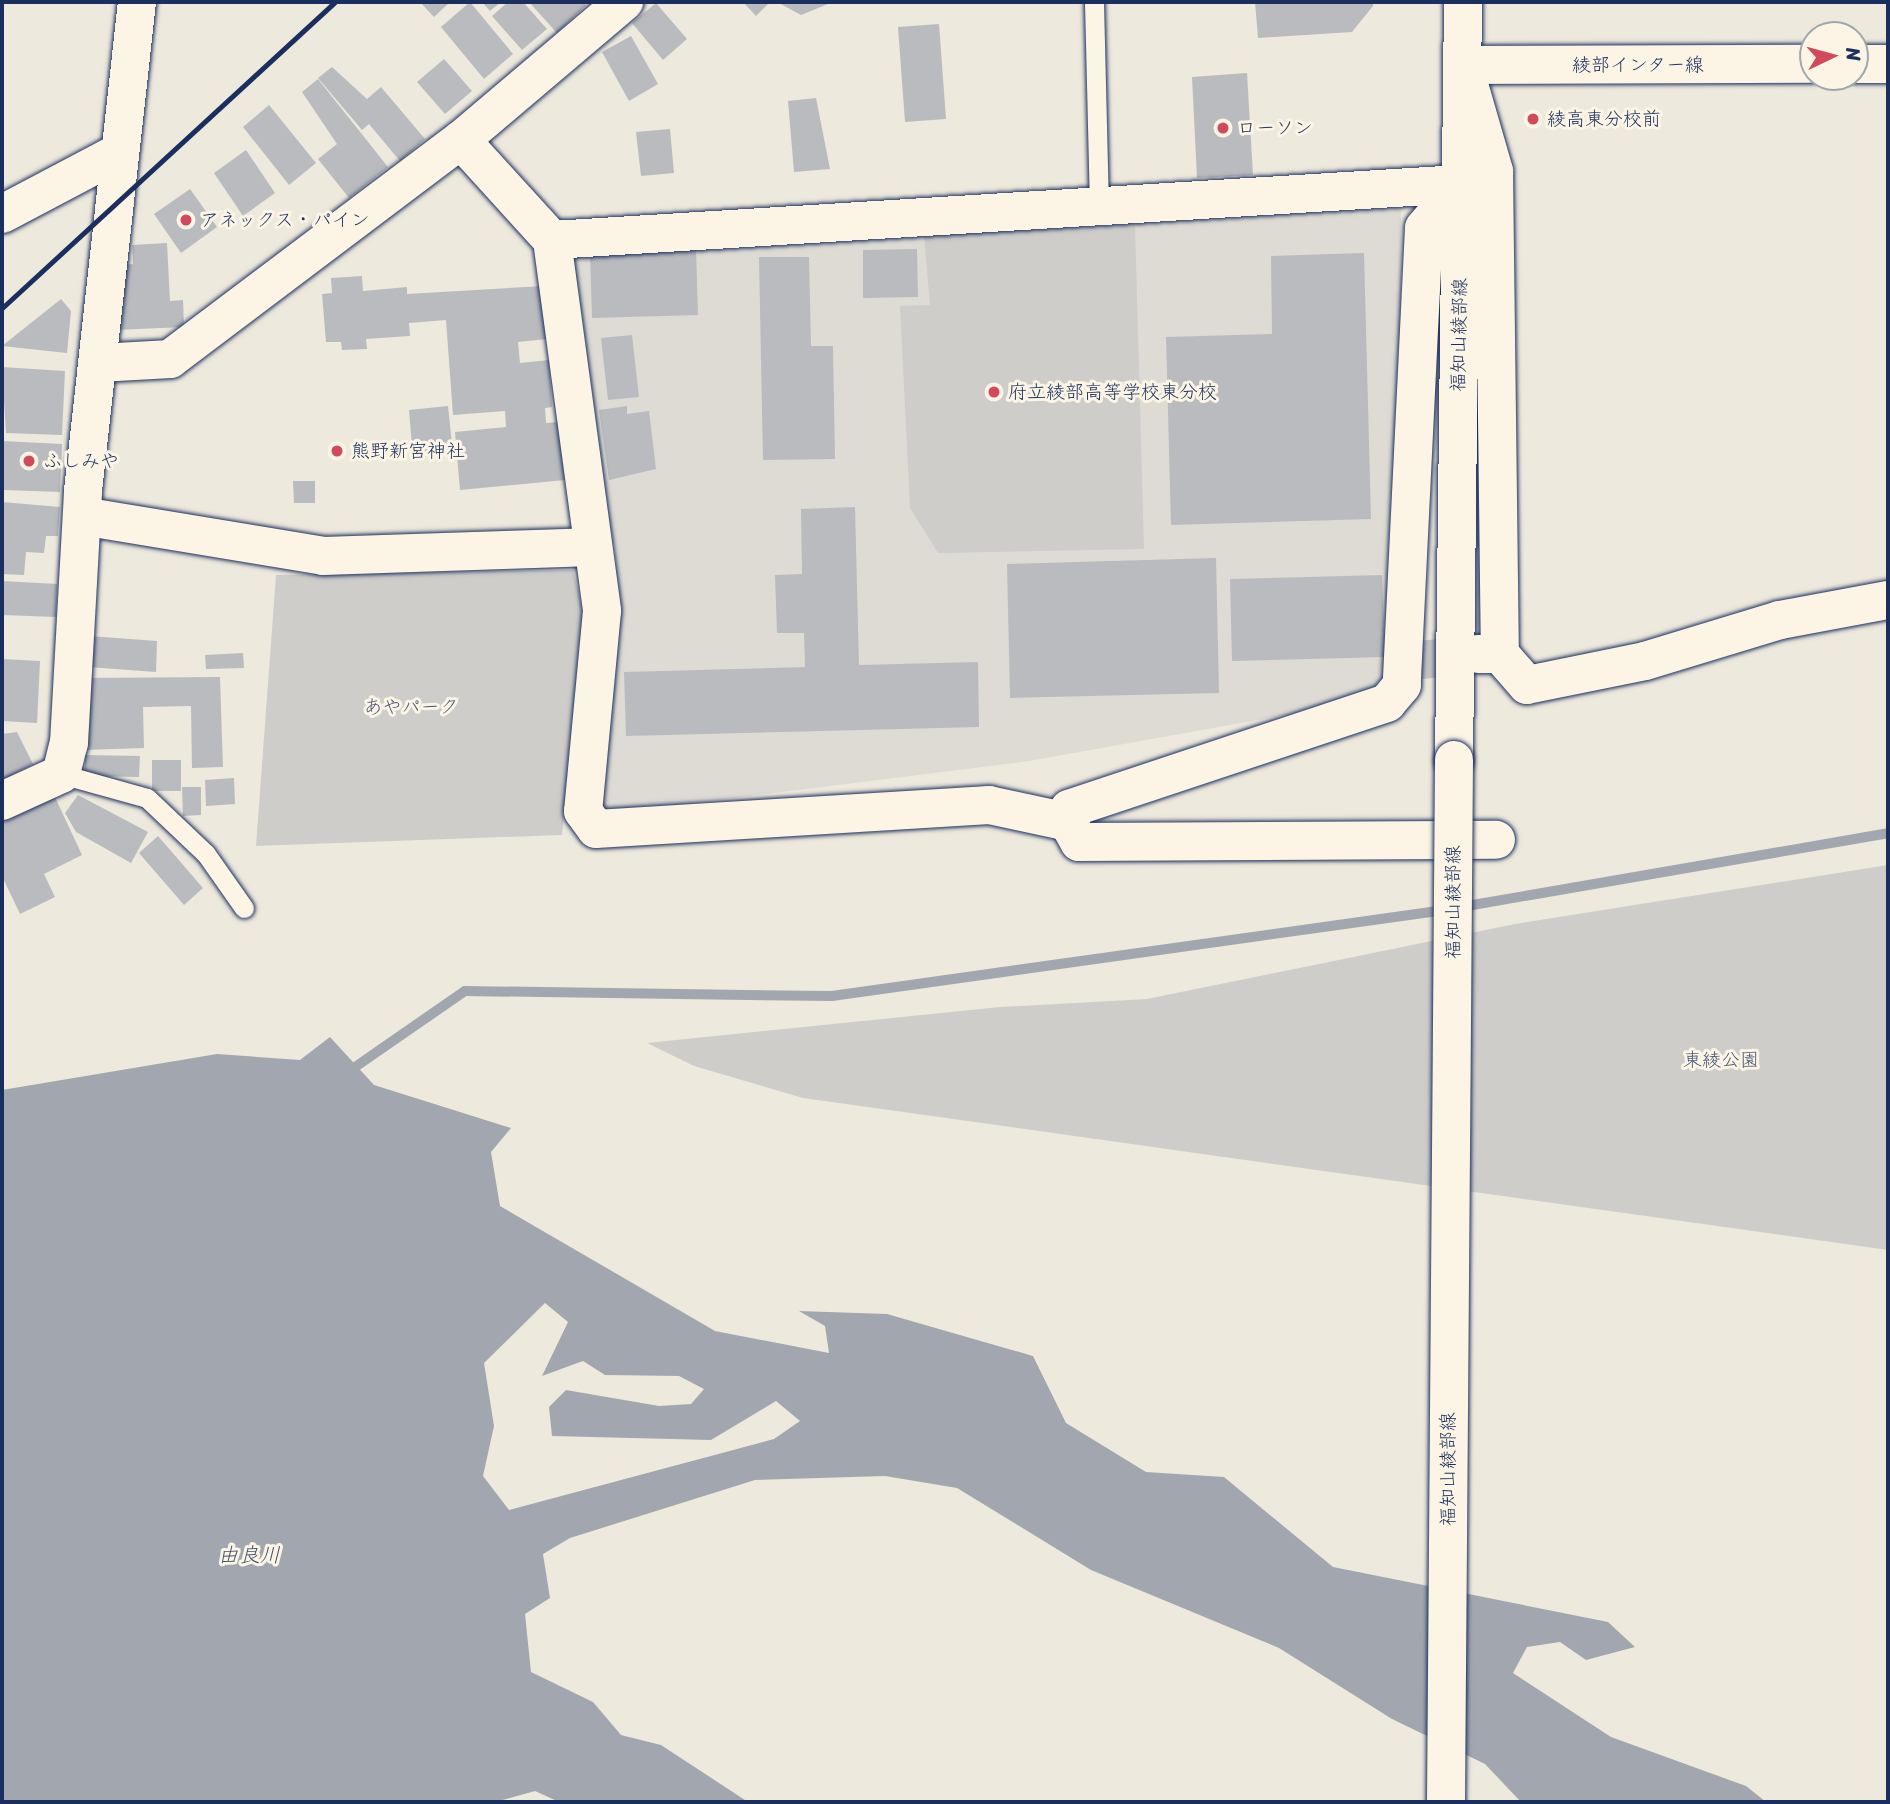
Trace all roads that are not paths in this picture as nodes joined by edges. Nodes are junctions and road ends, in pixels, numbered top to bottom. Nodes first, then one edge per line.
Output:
1 (137, 2) edge
2 (624, 2) edge
3 (1094, 2) edge
4 (1463, 2) edge
5 (1799, 64) edge
6 (1869, 64) edge
7 (1888, 64) edge
8 (1464, 65) junction
9 (461, 140) junction
10 (116, 154) junction
11 (1461, 184) junction
12 (1099, 204) junction
13 (2, 214) edge
14 (552, 240) junction
15 (99, 363) junction
16 (82, 516) junction
17 (592, 547) junction
18 (1888, 600) edge
19 (61, 774) junction
20 (2, 801) edge
21 (1068, 822) junction
22 (1496, 840) dead end
23 (244, 908) dead end
24 (1446, 1802) edge

1 - 10 street
2 - 9 street
3 - 12 lane
4 - 8 street, 福知山綾部線
5 - 8 street, 綾部インター線
6 - 7 street
8 - 11 street, 福知山綾部線
8 - 18 street
9 - 14 street
9 - 15 street
10 - 13 street
10 - 15 street
11 - 12 street
11 - 21 street
11 - 24 street, 福知山綾部線, bridge
12 - 14 street
14 - 17 street
15 - 16 street
16 - 17 street
16 - 19 street
17 - 21 street
19 - 20 street
19 - 23 lane
21 - 22 street

